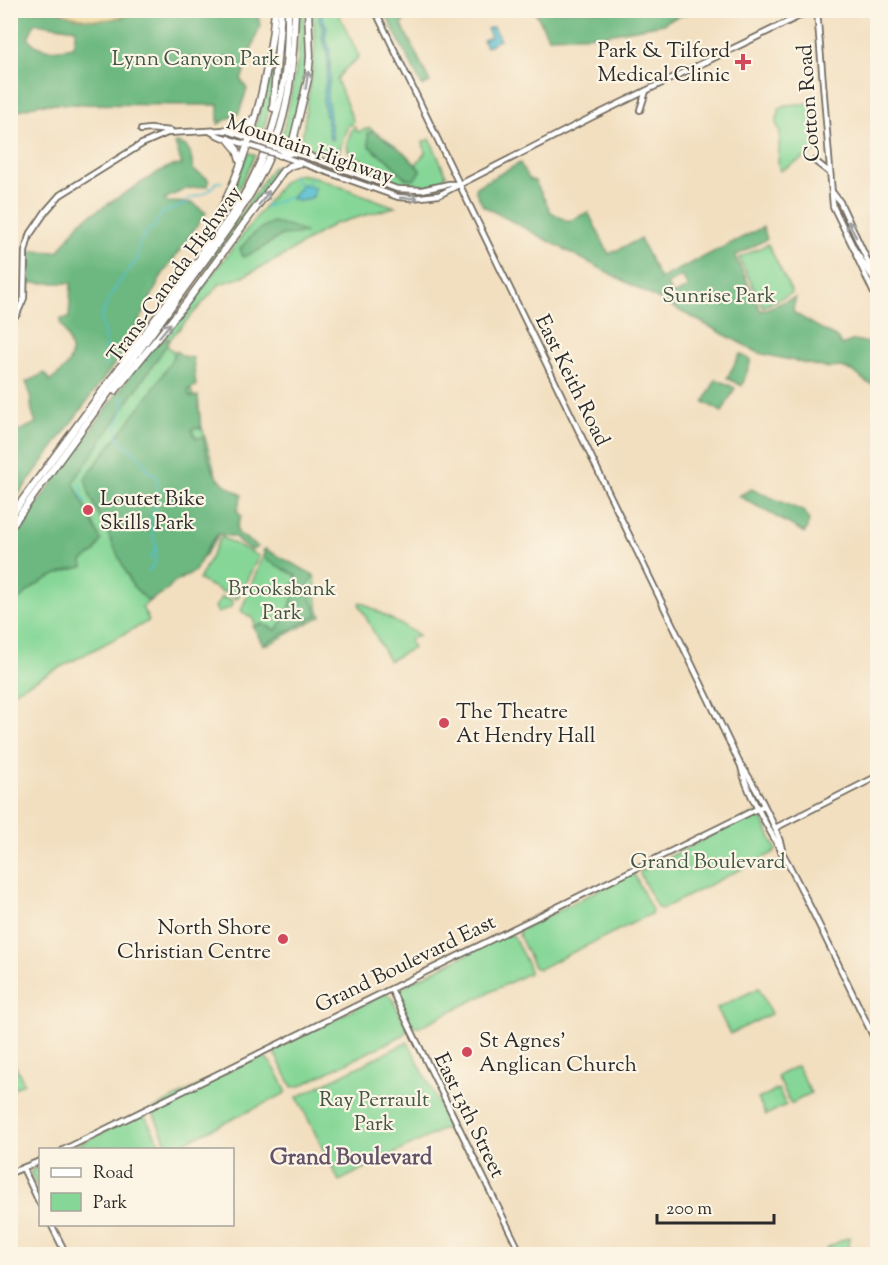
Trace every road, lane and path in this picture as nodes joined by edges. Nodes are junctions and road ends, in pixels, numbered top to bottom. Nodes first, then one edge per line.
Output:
1 (275, 10) edge
2 (281, 10) edge
3 (288, 10) edge
4 (295, 10) edge
5 (308, 10) edge
6 (375, 10) edge
7 (812, 10) edge
8 (817, 10) edge
9 (646, 91) junction
10 (640, 110) dead end
11 (254, 116) junction
12 (272, 126) junction
13 (141, 130) dead end
14 (225, 130) junction
15 (173, 131) junction
16 (211, 132) junction
17 (295, 137) junction
18 (228, 139) junction
19 (248, 141) junction
20 (280, 153) junction
21 (290, 153) junction
22 (312, 158) junction
23 (815, 161) dead end
24 (300, 163) junction
25 (240, 164) junction
26 (830, 172) junction
27 (459, 183) junction
28 (833, 193) junction
29 (854, 249) junction
30 (199, 260) junction
31 (878, 284) edge
32 (878, 302) edge
33 (10, 321) edge
34 (99, 406) junction
35 (10, 518) edge
36 (10, 528) edge
37 (878, 776) edge
38 (761, 807) junction
39 (764, 820) junction
40 (775, 828) junction
41 (774, 838) junction
42 (782, 852) junction
43 (391, 989) junction
44 (878, 1046) edge
45 (65, 1148) edge
46 (39, 1161) edge
47 (23, 1168) junction
48 (10, 1173) edge
49 (39, 1202) edge
50 (52, 1226) edge
51 (66, 1254) edge
52 (521, 1254) edge

1 - 11 highway
2 - 12 highway
3 - 12 highway
4 - 34 highway, Trans-Canada Highway
17 -> 5 highway
6 - 27 main road, East Keith Road
7 - 9 main road
8 - 26 main road, Cotton Road
9 - 10 main road
9 - 27 main road
11 - 14 highway
11 - 19 highway
12 - 30 highway, Trans-Canada Highway
13 - 15 main road
14 - 16 main road, Mountain Highway
14 - 19 main road, Mountain Highway
15 - 16 main road, Mountain Highway
15 - 33 main road, Mountain Highway
16 - 18 main road, Mountain Highway
17 - 21 highway
17 - 22 highway
18 - 19 main road, Mountain Highway
18 - 25 highway
19 - 20 main road, Mountain Highway, bridge
19 - 20 main road, Mountain Highway, bridge
19 - 25 highway
20 - 21 highway
20 - 24 main road, Mountain Highway
21 - 22 main road, Mountain Highway
22 - 27 main road, Mountain Highway
23 - 26 main road
24 -> 27 main road, Mountain Highway
34 -> 24 highway
25 - 30 highway
26 - 28 main road, Cotton Road
27 - 38 main road, East Keith Road
28 - 29 main road, Cotton Road
31 -> 28 main road, Cotton Road
29 - 31 main road, Cotton Road
29 - 32 main road
30 - 35 highway, Trans-Canada Highway
34 - 36 highway, Trans-Canada Highway
37 - 40 main road
38 - 39 main road, East Keith Road
38 - 40 main road, East Keith Road
38 - 43 main road, Grand Boulevard East
39 - 40 main road
39 - 41 main road, East Keith Road
40 - 41 main road
40 - 42 main road, East Keith Road
41 - 42 main road, East Keith Road
42 - 44 main road, East Keith Road
43 - 45 main road, Grand Boulevard East
43 - 52 main road, East 13th Street
46 - 47 main road
47 - 48 main road
47 - 49 main road
50 - 51 main road

